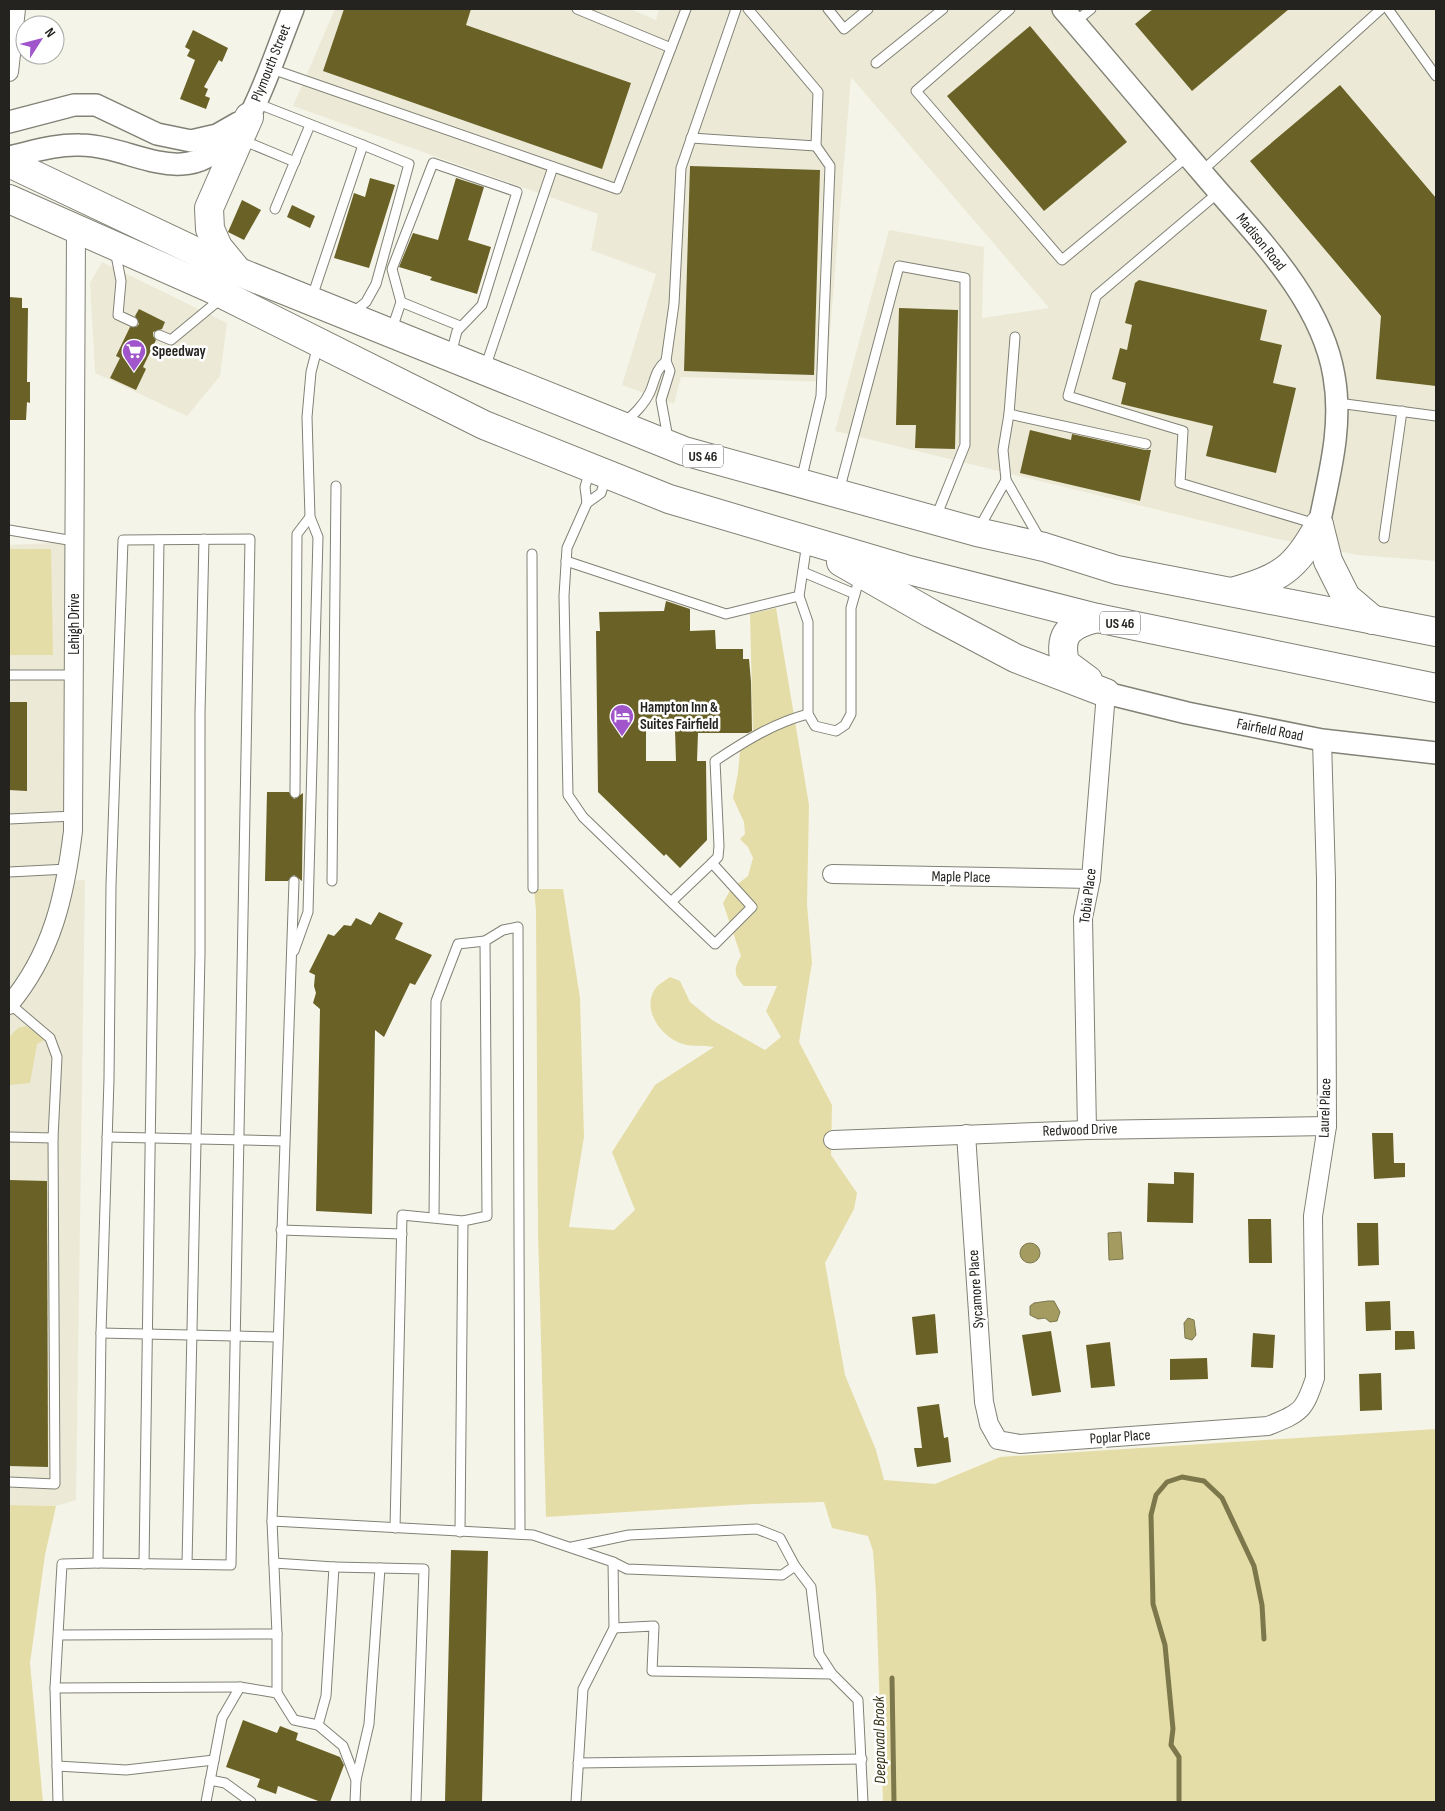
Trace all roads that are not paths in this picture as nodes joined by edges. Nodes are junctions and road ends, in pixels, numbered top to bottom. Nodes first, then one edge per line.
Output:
1 (16, 9) edge
2 (293, 9) edge
3 (577, 9) edge
4 (686, 9) edge
5 (736, 9) edge
6 (748, 9) edge
7 (828, 9) edge
8 (868, 9) edge
9 (943, 9) edge
10 (1010, 9) edge
11 (1381, 9) edge
12 (1388, 9) edge
13 (1076, 13) edge
14 (671, 48) junction
15 (876, 63) dead end
16 (269, 68) junction
17 (9, 72) edge
18 (1436, 76) edge
19 (248, 119) junction
20 (9, 122) edge
21 (310, 125) junction
22 (691, 138) junction
23 (363, 145) junction
24 (816, 146) junction
25 (9, 157) edge
26 (295, 162) junction
27 (9, 163) edge
28 (1195, 164) junction
29 (553, 167) junction
30 (1220, 192) junction
31 (9, 199) edge
32 (274, 209) dead end
33 (76, 229) junction
34 (114, 246) junction
35 (239, 272) junction
36 (225, 295) junction
37 (310, 302) junction
38 (400, 302) junction
39 (347, 317) junction
40 (132, 322) dead end
41 (460, 326) junction
42 (159, 334) dead end
43 (390, 334) junction
44 (1015, 337) dead end
45 (318, 342) junction
46 (450, 358) junction
47 (666, 361) junction
48 (484, 372) junction
49 (1338, 403) junction
50 (1402, 411) junction
51 (1008, 414) junction
52 (1436, 416) edge
53 (621, 426) junction
54 (1146, 444) dead end
55 (670, 446) junction
56 (599, 471) junction
57 (1006, 480) junction
58 (801, 483) junction
59 (336, 486) dead end
60 (838, 493) junction
61 (587, 503) junction
62 (310, 517) junction
63 (935, 520) junction
64 (1319, 524) junction
65 (9, 530) edge
66 (977, 532) junction
67 (1384, 538) dead end
68 (204, 539) junction
69 (159, 540) junction
70 (74, 541) junction
71 (807, 542) junction
72 (1044, 547) junction
73 (532, 554) dead end
74 (566, 561) junction
75 (803, 572) junction
76 (858, 584) junction
77 (1230, 593) junction
78 (799, 596) junction
79 (1097, 618) junction
80 (1374, 621) junction
81 (1436, 632) edge
82 (9, 675) edge
83 (74, 675) junction
84 (1436, 688) edge
85 (1106, 693) junction
86 (808, 714) junction
87 (1322, 740) junction
88 (1436, 753) edge
89 (295, 792) dead end
90 (74, 816) junction
91 (9, 820) edge
92 (712, 863) junction
93 (68, 869) junction
94 (9, 872) edge
95 (832, 874) dead end
96 (1091, 879) junction
97 (294, 881) dead end
98 (332, 881) dead end
99 (533, 888) dead end
100 (671, 902) junction
101 (485, 941) junction
102 (290, 961) junction
103 (9, 1004) edge
104 (1327, 1126) junction
105 (1087, 1130) junction
106 (966, 1134) junction
107 (9, 1136) edge
108 (107, 1137) junction
109 (52, 1138) junction
110 (150, 1139) junction
111 (833, 1140) dead end
112 (196, 1141) junction
113 (239, 1141) junction
114 (284, 1141) junction
115 (434, 1218) junction
116 (463, 1221) junction
117 (281, 1230) junction
118 (402, 1234) junction
119 (101, 1333) junction
120 (147, 1334) junction
121 (191, 1334) junction
122 (236, 1336) junction
123 (278, 1336) junction
124 (1242, 1428) joint
125 (998, 1440) joint
126 (9, 1482) edge
127 (272, 1521) junction
128 (395, 1528) junction
129 (460, 1532) junction
130 (520, 1534) junction
131 (570, 1547) junction
132 (613, 1562) junction
133 (98, 1563) junction
134 (274, 1563) junction
135 (144, 1564) junction
136 (186, 1564) junction
137 (795, 1566) junction
138 (334, 1567) junction
139 (380, 1568) junction
140 (614, 1628) junction
141 (277, 1634) junction
142 (59, 1635) junction
143 (832, 1674) junction
144 (240, 1687) junction
145 (55, 1688) junction
146 (277, 1693) junction
147 (318, 1725) junction
148 (862, 1759) junction
149 (214, 1760) junction
150 (578, 1763) junction
151 (57, 1766) junction
152 (210, 1780) junction
153 (356, 1780) junction
154 (58, 1802) edge
155 (206, 1802) edge
156 (252, 1802) edge
157 (355, 1802) edge
158 (416, 1802) edge
159 (576, 1802) edge
160 (863, 1802) edge

1 - 17 street
2 - 16 street, Plymouth Street
3 - 14 lane
4 - 14 lane
5 - 22 lane
6 - 24 lane
7 - 8 lane
9 - 15 lane
10 - 28 lane
11 - 28 lane
12 - 18 lane
13 - 28 street, Madison Road
14 - 29 lane
16 - 19 street, Plymouth Street
16 - 29 lane
19 - 20 street, Plymouth Street
19 - 21 lane
19 - 25 street, Plymouth Street
19 - 26 lane
19 - 35 highway
21 - 23 lane
21 - 26 lane
22 - 24 lane
22 - 47 lane
23 - 37 lane
23 - 39 lane
24 - 58 lane
26 - 32 lane
27 - 35 highway, US 46
28 - 30 street, Madison Road
29 - 48 lane
30 - 49 street, Madison Road
30 - 64 lane
31 - 33 highway, US 46
33 - 34 highway, US 46
33 - 70 street, Lehigh Drive
34 - 36 highway, US 46
34 - 40 lane
35 - 37 highway, US 46
36 - 42 lane
36 - 45 highway, US 46
37 - 39 highway, US 46
38 - 41 lane
38 - 41 lane
38 - 43 lane
39 - 43 highway, US 46
41 - 46 lane
43 - 46 highway, US 46
44 - 51 lane
45 - 56 highway, US 46
45 - 62 lane
46 - 48 highway, US 46
47 - 53 lane
47 - 55 lane
48 - 53 highway, US 46
49 - 50 lane
49 - 64 street, Madison Road
50 - 52 lane
50 - 67 lane
51 - 54 lane
51 - 57 lane
53 - 55 highway, US 46
55 - 58 highway, US 46
56 - 61 lane
56 - 61 lane
56 - 71 highway, US 46
57 - 66 lane
57 - 72 lane
58 - 60 highway, US 46
59 - 98 lane
60 - 63 highway, US 46
60 - 63 lane
61 - 74 lane
62 - 89 lane
62 - 102 lane
63 - 66 highway, US 46
64 - 77 highway
64 - 80 highway
65 - 70 lane
66 - 72 highway, US 46
68 - 69 lane
68 - 112 lane
68 - 113 lane
69 - 108 lane
69 - 110 lane
70 - 83 street, Lehigh Drive
71 - 75 lane
71 - 76 highway
71 - 79 highway, US 46
72 - 77 highway, US 46
73 - 99 lane
74 - 78 lane
74 - 100 lane
75 - 76 lane
75 - 78 lane
76 - 85 highway
76 - 86 lane
77 - 80 highway, US 46
78 - 86 lane
79 - 84 highway, US 46
79 - 85 highway
80 - 81 highway, US 46
82 - 83 lane
83 - 90 street, Lehigh Drive
85 - 87 street, Fairfield Road
85 - 96 street, Tobia Place
86 - 92 lane
87 - 88 street, Fairfield Road
87 - 104 street, Laurel Place
90 - 91 lane
90 - 93 street, Lehigh Drive
92 - 100 lane
92 - 100 lane
93 - 94 lane
93 - 103 street, Lehigh Drive
95 - 96 street, Maple Place
96 - 105 street, Tobia Place
97 - 102 lane
101 - 115 lane
101 - 116 lane
101 - 130 lane
102 - 114 lane
103 - 109 lane
104 - 105 street, Redwood Drive
104 - 124 street, Laurel Place
105 - 106 street, Redwood Drive
106 - 111 street, Redwood Drive
106 - 125 street, Sycamore Place
107 - 109 lane
108 - 110 lane
108 - 119 lane
109 - 126 lane
110 - 112 lane
110 - 120 lane
112 - 113 lane
112 - 121 lane
113 - 114 lane
113 - 122 lane
114 - 117 lane
115 - 116 lane
115 - 118 lane
116 - 129 lane
117 - 118 lane
117 - 123 lane
118 - 128 lane
119 - 120 lane
119 - 133 lane
120 - 121 lane
120 - 135 lane
121 - 122 lane
121 - 136 lane
122 - 123 lane
122 - 136 lane
123 - 127 lane
124 - 125 street, Poplar Place
127 - 128 lane
127 - 134 lane
128 - 129 lane
129 - 130 lane
130 - 131 lane
131 - 132 lane
131 - 137 lane
132 - 137 lane
132 - 140 lane
133 - 135 lane
133 - 142 lane
134 - 138 lane
134 - 141 lane
135 - 136 lane
137 - 143 lane
138 - 139 lane
138 - 147 lane
139 - 153 lane
139 - 158 lane
140 - 143 lane
140 - 150 lane
141 - 142 lane
141 - 146 lane
142 - 145 lane
143 - 148 lane
144 - 145 lane
144 - 146 lane
144 - 149 lane
145 - 151 lane
146 - 147 lane
147 - 153 lane
148 - 150 lane
148 - 160 lane
149 - 151 lane
149 - 152 lane
150 - 159 lane
151 - 154 lane
152 - 155 lane
152 - 156 lane
153 - 157 lane

